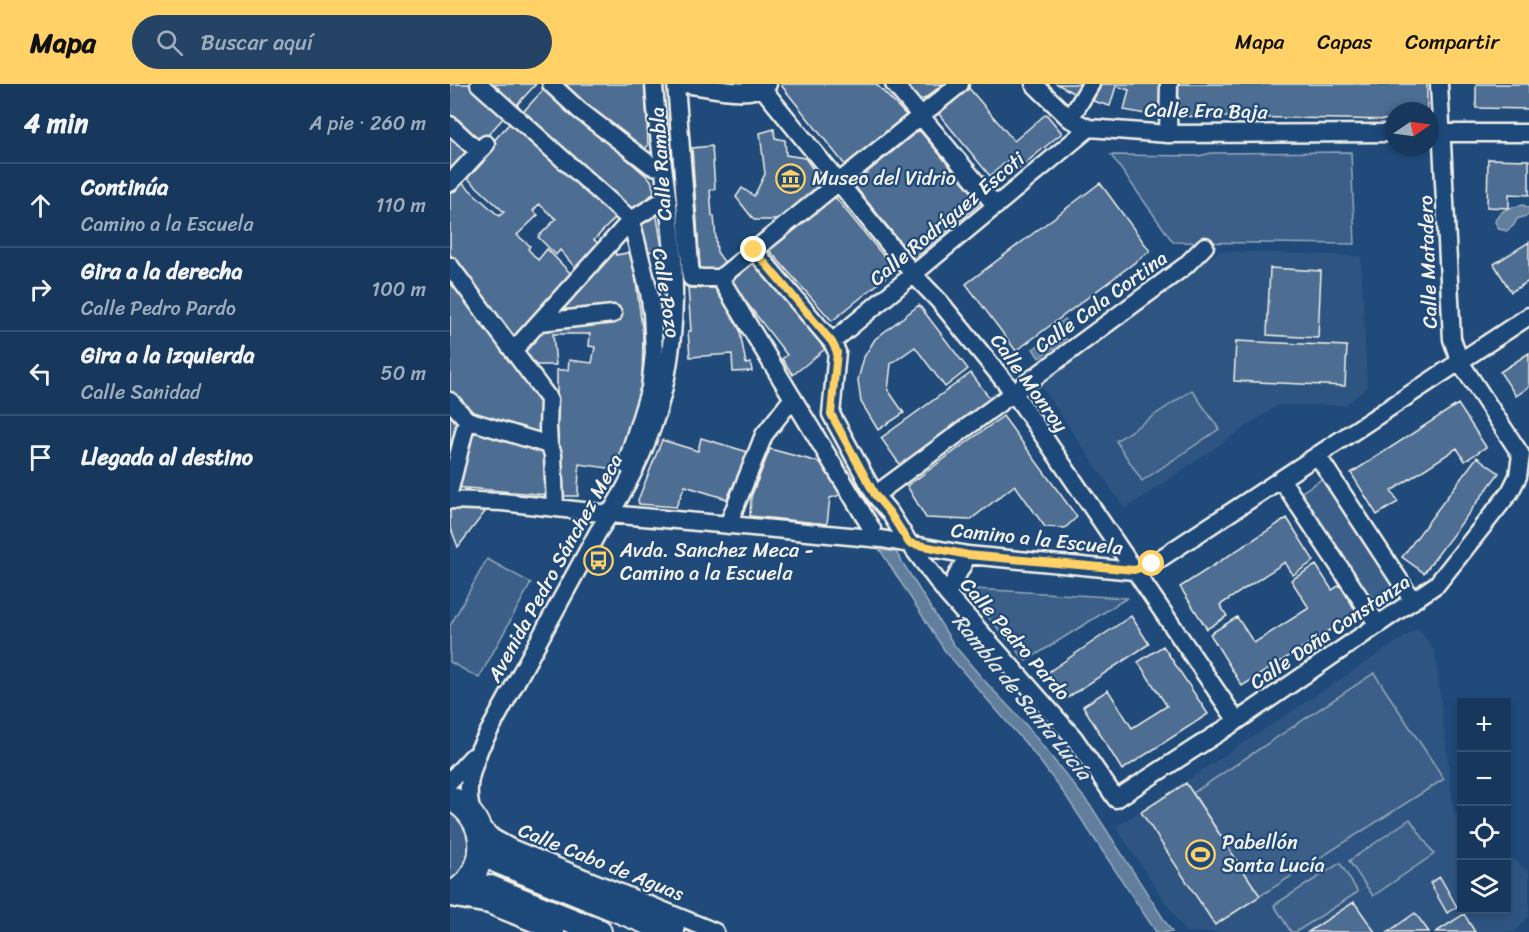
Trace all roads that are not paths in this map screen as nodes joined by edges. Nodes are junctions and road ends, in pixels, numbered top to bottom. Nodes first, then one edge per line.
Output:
1 (479, 84) edge
2 (551, 84) edge
3 (654, 84) edge
4 (676, 84) edge
5 (686, 84) edge
6 (894, 84) edge
7 (960, 84) edge
8 (1034, 84) edge
9 (1091, 84) edge
10 (1169, 84) edge
11 (1439, 84) edge
12 (766, 86) edge
13 (1438, 102) edge
14 (921, 117) junction
15 (1070, 119) junction
16 (450, 125) edge
17 (1089, 128) junction
18 (1385, 133) edge
19 (1439, 133) edge
20 (1168, 134) junction
21 (1529, 134) edge
22 (1438, 156) edge
23 (662, 166) junction
24 (838, 182) junction
25 (450, 183) edge
26 (667, 198) junction
27 (996, 206) junction
28 (631, 220) junction
29 (1205, 246) dead end
30 (754, 250) junction
31 (450, 266) edge
32 (914, 275) junction
33 (720, 278) junction
34 (613, 314) dead end
35 (1529, 316) edge
36 (540, 322) junction
37 (832, 342) junction
38 (513, 351) junction
39 (1460, 362) junction
40 (1014, 393) junction
41 (793, 398) junction
42 (450, 401) edge
43 (467, 420) junction
44 (549, 445) junction
45 (1317, 455) junction
46 (1521, 455) joint
47 (633, 470) junction
48 (1281, 479) junction
49 (450, 489) edge
50 (875, 495) junction
51 (450, 501) edge
52 (555, 508) junction
53 (610, 514) junction
54 (728, 525) junction
55 (872, 528) dead end
56 (909, 543) junction
57 (968, 555) junction
58 (1134, 570) junction
59 (947, 594) junction
60 (1413, 602) junction
61 (1378, 625) junction
62 (1237, 721) junction
63 (480, 748) junction
64 (450, 782) edge
65 (450, 798) edge
66 (1116, 799) joint
67 (477, 828) junction
68 (452, 895) edge
69 (556, 932) edge
70 (599, 932) edge
71 (672, 932) edge
72 (715, 932) edge

1 - 28 street
2 - 23 street
3 - 23 street, Avenida Pedro Sánchez Meca
4 - 33 street, Calle Rambla
5 - 12 street
6 - 14 street
7 - 14 street
8 - 15 street, Calle Era Baja
9 - 15 street
10 - 20 street
11 - 13 street, Calle Matadero
12 - 24 street, Calle Monroy
14 - 24 street
14 - 27 street
15 - 17 street, Calle Era Baja
16 - 25 street
17 - 20 street, Calle Era Baja
17 - 27 street, Calle Rodríguez Escoti
18 - 20 street, Calle Era Baja
19 - 21 street
22 - 39 street, Calle Matadero
23 - 26 street, Avenida Pedro Sánchez Meca
24 - 30 street
24 - 32 street, Calle Monroy
26 - 28 street
26 - 47 street, Avenida Pedro Sánchez Meca
27 - 32 street, Calle Rodríguez Escoti
28 - 36 street
28 - 47 street, Calle Pozo
29 - 40 street, Calle Cala Cortina
30 - 33 street
30 - 37 street
31 - 38 street
32 - 37 street, Calle Rodríguez Escoti
32 - 40 street, Calle Monroy
33 - 41 street
34 - 36 street
35 - 39 street, Camino a la Escuela
36 - 38 street
37 - 50 street, Calle Pedro Pardo
38 - 44 street
39 - 45 street, Camino a la Escuela
39 - 46 street, Calle Matadero
40 - 50 street, Calle Cala Cortina
40 - 58 street, Calle Monroy
41 - 54 street
41 - 55 street
42 - 43 street
43 - 44 street
43 - 49 street
44 - 52 street
45 - 48 street, Camino a la Escuela
45 - 60 street
46 - 60 street, Calle Doña Constanza
47 - 53 street, Avenida Pedro Sánchez Meca
48 - 58 street, Camino a la Escuela
48 - 61 street
50 - 56 street, Calle Pedro Pardo
51 - 52 street, Camino a la Escuela
52 - 53 street, Camino a la Escuela
53 - 54 street, Camino a la Escuela
53 - 63 street, Avenida Pedro Sánchez Meca
54 - 56 street, Camino a la Escuela
56 - 57 street, Camino a la Escuela
56 - 59 street, Calle Pedro Pardo
57 - 58 street, Camino a la Escuela
57 - 59 street
58 - 62 street, Calle Monroy
59 - 66 street, Calle Pedro Pardo
60 - 61 street, Calle Doña Constanza
61 - 62 street, Calle Doña Constanza
62 - 66 street, Calle Doña Constanza
63 - 64 street
63 - 67 street
65 - 67 highway
67 - 68 highway
67 - 71 highway
67 - 72 street, Calle Cabo de Aguas
68 - 69 street
68 - 70 highway

